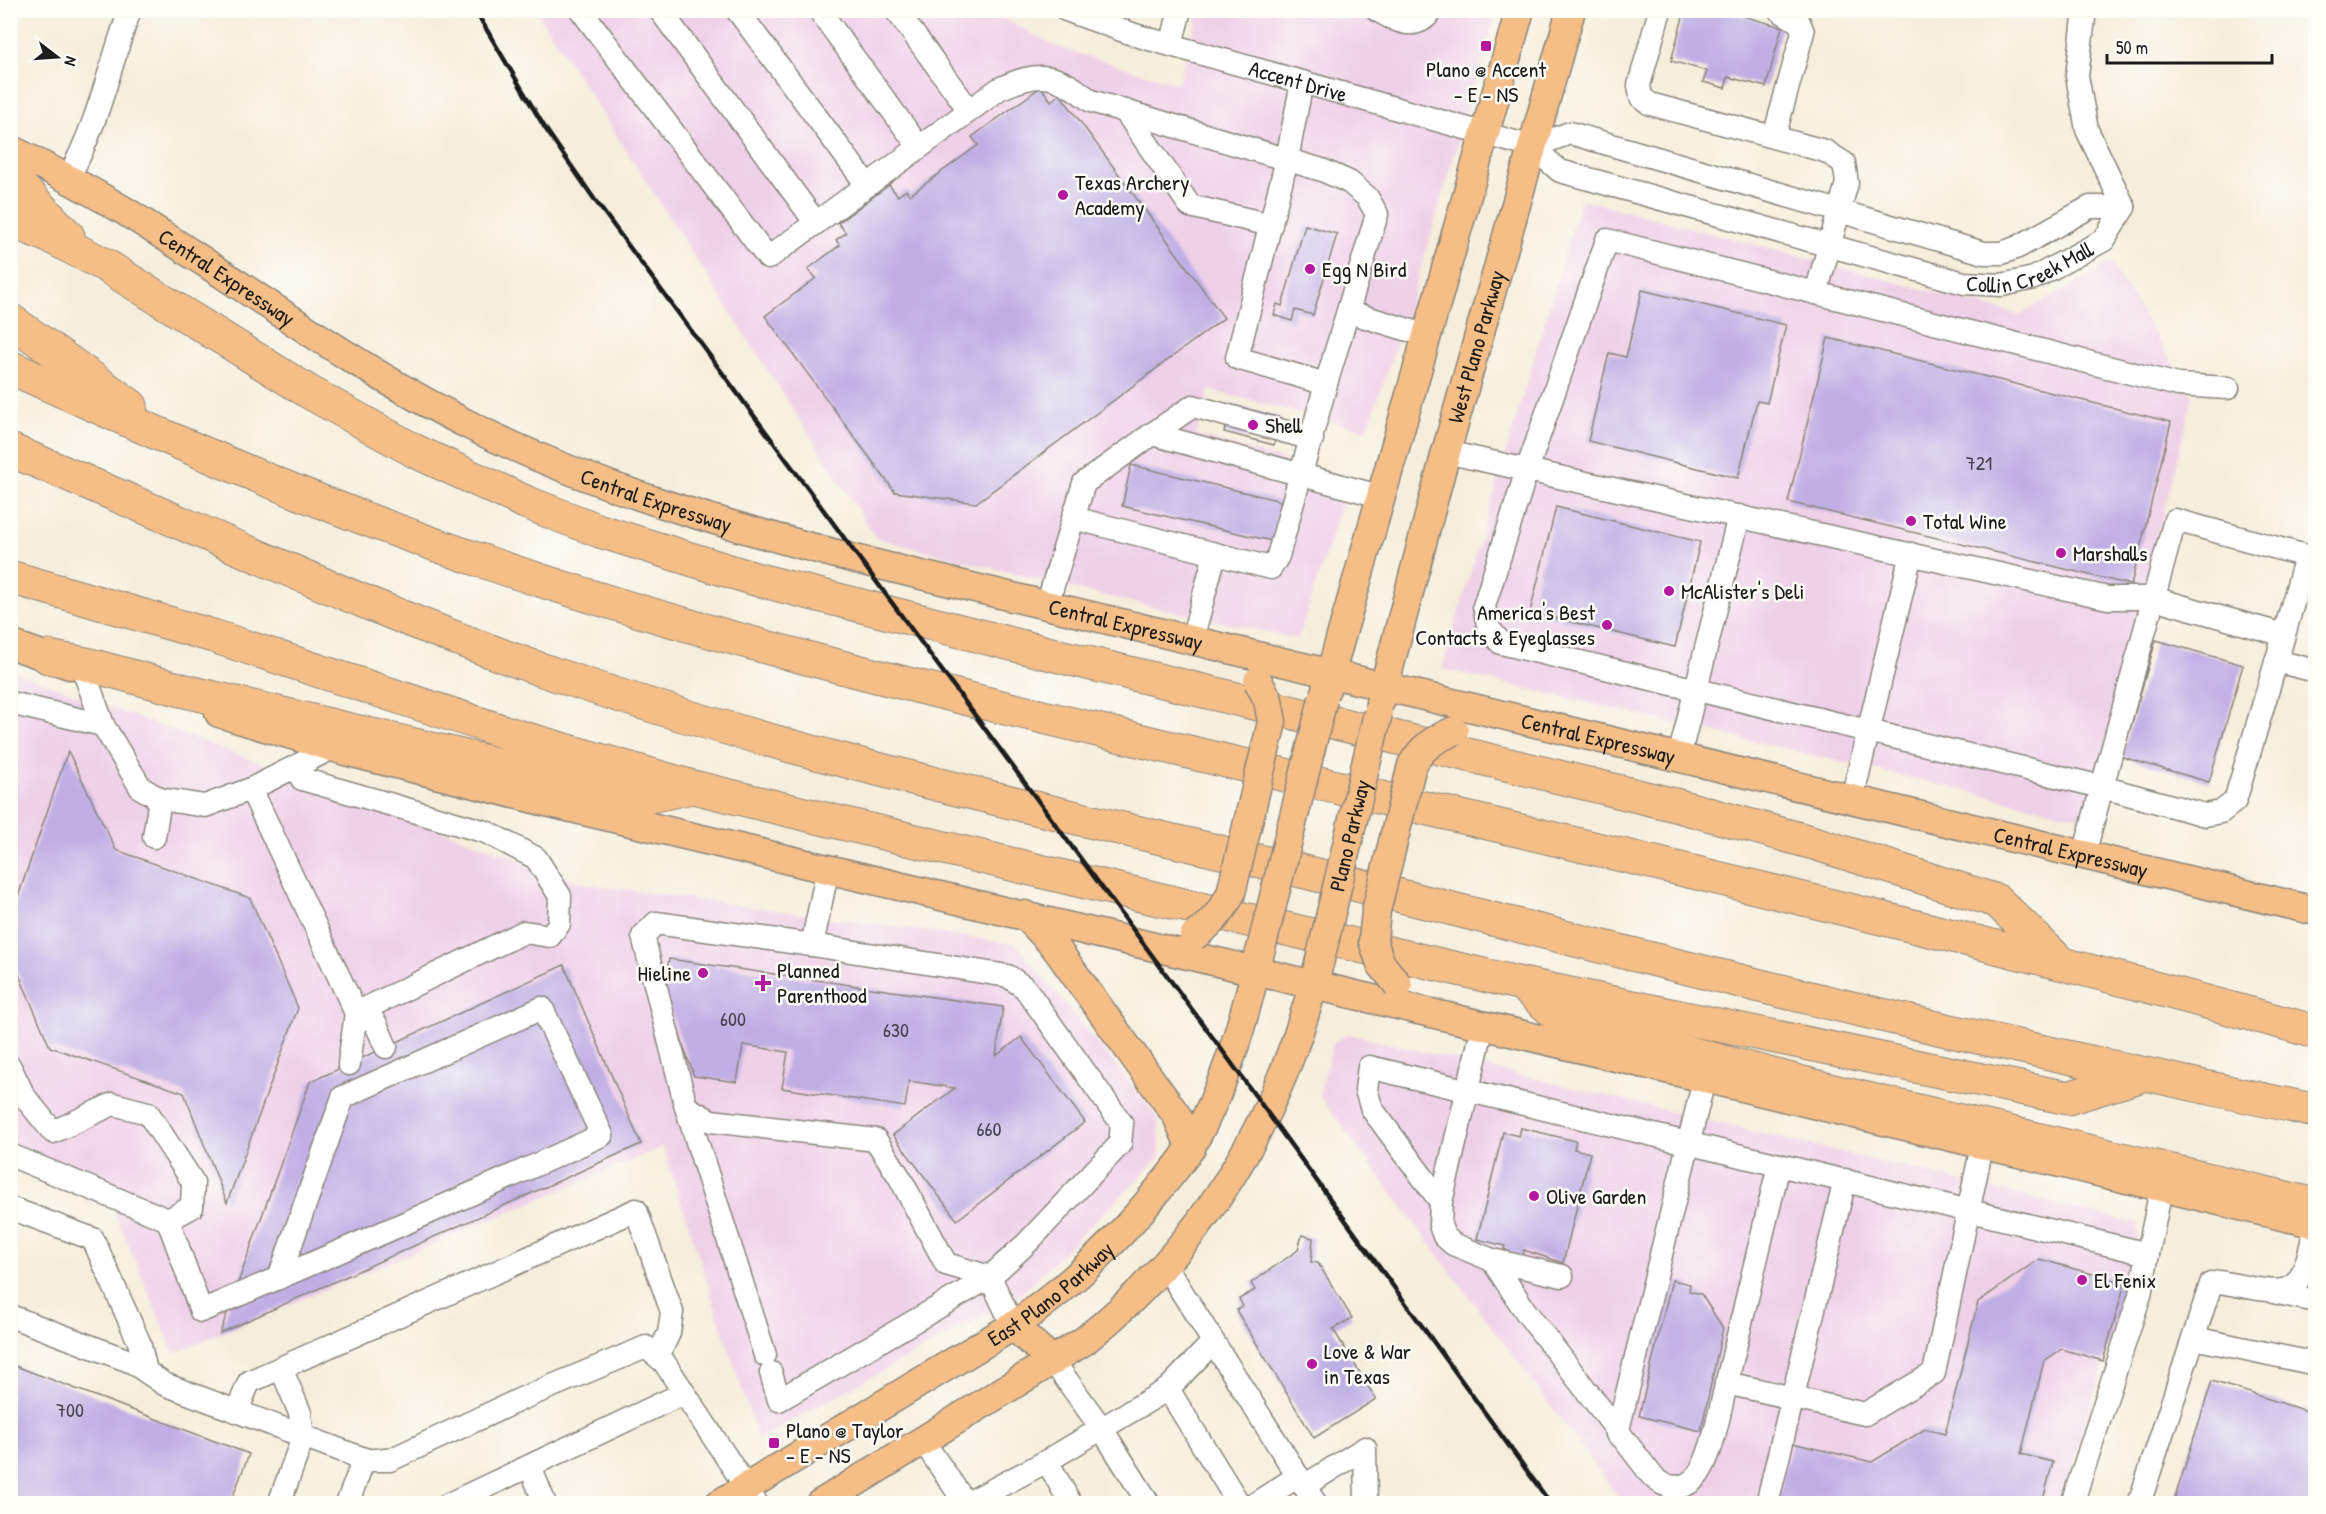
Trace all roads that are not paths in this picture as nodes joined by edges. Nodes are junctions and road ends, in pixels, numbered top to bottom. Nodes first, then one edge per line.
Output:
1 (130, 10) edge
2 (580, 10) edge
3 (660, 10) edge
4 (737, 10) edge
5 (896, 10) edge
6 (1066, 10) edge
7 (1180, 10) edge
8 (1377, 10) edge
9 (1432, 10) edge
10 (1520, 10) edge
11 (1571, 10) edge
12 (1660, 10) edge
13 (1779, 10) edge
14 (2085, 10) edge
15 (829, 14) edge
16 (1171, 45) junction
17 (1302, 82) junction
18 (969, 110) junction
19 (1125, 111) junction
20 (1485, 133) junction
21 (1774, 137) junction
22 (919, 147) junction
23 (1532, 147) junction
24 (10, 149) edge
25 (1287, 159) junction
26 (10, 176) edge
27 (68, 178) junction
28 (867, 185) junction
29 (2124, 207) junction
30 (1840, 212) junction
31 (10, 220) edge
32 (816, 223) junction
33 (1271, 225) junction
34 (1828, 245) junction
35 (112, 269) junction
36 (1816, 293) junction
37 (1349, 312) junction
38 (10, 320) edge
39 (1425, 335) junction
40 (10, 367) edge
41 (1326, 384) junction
42 (2228, 388) dead end
43 (1152, 434) junction
44 (1312, 439) junction
45 (10, 450) edge
46 (193, 451) junction
47 (1446, 452) junction
48 (1527, 470) junction
49 (1303, 475) junction
50 (1380, 496) junction
51 (1739, 516) junction
52 (1073, 518) junction
53 (1215, 554) junction
54 (1911, 554) junction
55 (10, 577) edge
56 (2153, 598) junction
57 (1047, 605) junction
58 (2284, 635) junction
59 (1197, 641) junction
60 (10, 644) edge
61 (48, 657) junction
62 (2276, 661) junction
63 (83, 669) junction
64 (2316, 671) edge
65 (1331, 672) junction
66 (1384, 685) junction
67 (1696, 690) junction
68 (10, 703) edge
69 (1506, 716) junction
70 (103, 725) junction
71 (1868, 731) junction
72 (332, 748) junction
73 (1679, 757) junction
74 (302, 779) dead end
75 (693, 787) junction
76 (2102, 787) junction
77 (251, 789) junction
78 (160, 799) junction
79 (1852, 799) junction
80 (154, 837) dead end
81 (2084, 855) junction
82 (828, 868) junction
83 (2316, 911) edge
84 (1025, 915) junction
85 (1182, 943) junction
86 (812, 945) junction
87 (1258, 960) junction
88 (2061, 964) junction
89 (1316, 975) junction
90 (1522, 984) junction
91 (356, 1013) junction
92 (1440, 1017) junction
93 (1483, 1026) junction
94 (2316, 1032) edge
95 (386, 1047) dead end
96 (349, 1064) dead end
97 (10, 1067) edge
98 (2145, 1074) junction
99 (1704, 1080) junction
100 (1468, 1090) junction
101 (686, 1107) junction
102 (2316, 1111) edge
103 (1689, 1143) junction
104 (1982, 1146) junction
105 (1191, 1148) junction
106 (10, 1155) edge
107 (1779, 1165) junction
108 (1845, 1180) junction
109 (2161, 1189) junction
110 (1441, 1202) junction
111 (2316, 1204) edge
112 (10, 1209) edge
113 (1969, 1209) junction
114 (168, 1220) junction
115 (2316, 1224) edge
116 (2148, 1254) junction
117 (1492, 1260) junction
118 (1165, 1265) junction
119 (1562, 1276) dead end
120 (990, 1277) junction
121 (279, 1278) junction
122 (2273, 1292) junction
123 (2316, 1301) edge
124 (10, 1316) edge
125 (1013, 1326) junction
126 (2194, 1338) junction
127 (1213, 1342) junction
128 (657, 1356) junction
129 (1053, 1361) junction
130 (2316, 1364) edge
131 (281, 1368) junction
132 (146, 1371) junction
133 (1726, 1383) junction
134 (1168, 1389) junction
135 (684, 1393) junction
136 (1793, 1398) junction
137 (237, 1410) junction
138 (1102, 1429) junction
139 (1617, 1434) junction
140 (303, 1437) junction
141 (924, 1441) junction
142 (364, 1459) junction
143 (1047, 1461) junction
144 (530, 1466) junction
145 (1653, 1477) junction
146 (1306, 1489) edge
147 (751, 1495) edge
148 (279, 1503) edge
149 (347, 1503) edge
150 (449, 1503) edge
151 (544, 1503) edge
152 (719, 1503) edge
153 (820, 1503) edge
154 (966, 1503) edge
155 (1071, 1503) edge
156 (1149, 1503) edge
157 (1239, 1503) edge
158 (1255, 1503) edge
159 (1366, 1503) edge
160 (1667, 1503) edge
161 (1767, 1503) edge
162 (2072, 1503) edge
163 (2139, 1503) edge

1 - 27 street
2 - 32 street
3 - 32 street
4 - 28 street
5 - 18 street
6 - 16 street, Accent Drive
7 - 16 street
8 - 9 street
10 - 20 main road
11 - 23 main road, West Plano Parkway
12 - 21 street
13 - 21 street
14 - 29 street
15 - 22 street
16 - 17 street, Accent Drive
17 - 20 street, Accent Drive
17 - 25 street
18 - 19 street
18 - 22 street
19 - 25 street
19 - 33 street
20 - 23 street, Accent Drive
20 - 39 main road
21 - 30 street
22 - 28 street
23 - 30 street, Collin Creek Mall
23 - 34 street, Collin Creek Mall
23 - 47 main road, West Plano Parkway
24 - 27 main road, Central Expressway
25 - 33 street
25 - 37 street
26 - 35 highway
27 - 57 main road, Central Expressway
28 - 32 street
29 - 30 street, Collin Creek Mall
29 - 34 street, Collin Creek Mall
30 - 34 street
31 - 35 highway
33 - 41 street
34 - 36 street
35 - 88 highway
36 - 42 street
36 - 48 street
37 - 39 street
37 - 41 street
38 - 46 highway
39 - 50 main road
40 - 46 highway
41 - 44 street
43 - 44 street
43 - 49 street
43 - 52 street
44 - 49 street
45 - 98 highway
46 - 88 highway
47 - 48 street
47 - 66 main road, West Plano Parkway
48 - 51 street
48 - 67 street
49 - 50 street
49 - 53 street
50 - 65 main road
51 - 54 street
51 - 67 street
52 - 53 street
52 - 57 street
53 - 59 street
54 - 56 street
54 - 71 street
55 - 75 highway
56 - 58 street
56 - 58 street
56 - 76 street
57 - 59 main road, Central Expressway
58 - 62 street
59 - 65 main road, Central Expressway
59 - 85 main road, bridge
60 - 61 main road
61 - 63 main road
61 - 75 highway
62 - 64 street
62 - 76 street
63 - 70 street
63 - 72 main road
65 - 66 main road, Central Expressway
65 - 87 main road, bridge
66 - 69 main road, Central Expressway
66 - 89 main road, Plano Parkway, bridge
67 - 71 street
67 - 73 street
68 - 70 street
69 - 73 main road, Central Expressway
69 - 92 main road, bridge
70 - 78 street
71 - 76 street
71 - 79 street
72 - 77 street
72 - 82 main road
73 - 79 main road, Central Expressway
74 - 91 street
75 - 90 highway
76 - 81 street
77 - 78 street
77 - 91 street
78 - 80 street
79 - 81 main road, Central Expressway
81 - 83 main road, Central Expressway
82 - 84 main road
82 - 86 street
84 - 85 main road
84 - 105 main road
85 - 87 main road
86 - 101 street
86 - 120 street
87 - 89 main road
87 - 105 main road, East Plano Parkway
88 - 94 highway
89 - 92 main road
89 - 118 main road
90 - 98 highway
90 - 111 highway
91 - 95 street
91 - 96 street
92 - 93 main road
93 - 99 main road
93 - 100 street
97 - 114 street
98 - 102 highway
99 - 103 street
99 - 104 main road
100 - 103 street
100 - 110 street
100 - 110 street
101 - 120 street
101 - 120 street
103 - 107 street
103 - 139 street
104 - 109 main road
104 - 113 street
105 - 125 main road, East Plano Parkway
106 - 114 street
107 - 108 street
107 - 133 street
108 - 113 street
108 - 136 street
109 - 115 main road
109 - 116 street
110 - 117 street
112 - 132 street
113 - 116 street
113 - 136 street
114 - 121 street
115 - 122 street
116 - 162 street
117 - 119 street
117 - 139 street
118 - 127 street
118 - 129 main road
120 - 125 street
121 - 121 street
122 - 123 street
122 - 126 street
124 - 132 street
125 - 129 main road
125 - 147 main road, East Plano Parkway
126 - 130 street
126 - 163 street
127 - 134 street
127 - 146 street
128 - 131 street
128 - 135 street
128 - 142 street
129 - 138 street
129 - 141 main road
131 - 137 street
131 - 140 street
132 - 137 street
133 - 136 street
133 - 145 street
134 - 138 street
134 - 157 street
135 - 144 street
135 - 147 street
136 - 161 street
137 - 140 street
138 - 143 street
138 - 156 street
139 - 145 street
140 - 142 street
140 - 148 street
141 - 153 main road
141 - 154 street
142 - 149 street
143 - 154 street
143 - 155 street
144 - 150 street
144 - 151 street
145 - 160 street
146 - 158 street
146 - 159 street
147 - 152 main road, East Plano Parkway

